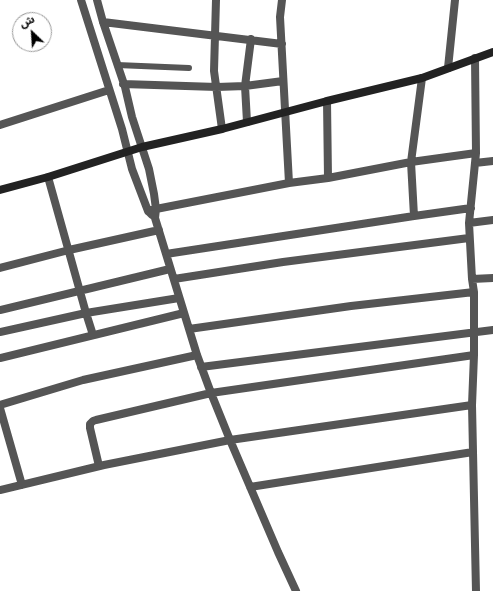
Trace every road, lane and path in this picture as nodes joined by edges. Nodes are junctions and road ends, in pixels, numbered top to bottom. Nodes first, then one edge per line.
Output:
1 (81, 0) edge
2 (97, 0) edge
3 (216, 0) edge
4 (282, 0) edge
5 (455, 0) edge
6 (103, 22) junction
7 (215, 36) junction
8 (251, 40) junction
9 (282, 44) junction
10 (493, 52) edge
11 (475, 58) junction
12 (117, 65) junction
13 (188, 68) dead end
14 (448, 68) junction
15 (422, 78) junction
16 (283, 81) junction
17 (123, 84) junction
18 (246, 86) junction
19 (216, 87) junction
20 (109, 90) junction
21 (327, 101) junction
22 (285, 112) junction
23 (247, 122) junction
24 (0, 125) edge
25 (222, 128) junction
26 (142, 147) junction
27 (128, 151) junction
28 (476, 154) junction
29 (493, 161) edge
30 (411, 162) junction
31 (475, 163) junction
32 (48, 177) junction
33 (328, 178) junction
34 (289, 183) junction
35 (0, 190) edge
36 (471, 208) junction
37 (152, 210) junction
38 (414, 216) junction
39 (493, 220) edge
40 (469, 224) junction
41 (159, 230) junction
42 (469, 238) junction
43 (69, 250) junction
44 (166, 254) junction
45 (0, 268) edge
46 (170, 269) junction
47 (493, 278) edge
48 (174, 279) junction
49 (472, 280) junction
50 (80, 291) junction
51 (474, 292) junction
52 (180, 298) junction
53 (0, 310) edge
54 (86, 313) junction
55 (184, 313) junction
56 (189, 330) junction
57 (493, 330) edge
58 (0, 332) edge
59 (474, 333) junction
60 (93, 335) junction
61 (197, 355) junction
62 (474, 355) junction
63 (0, 358) edge
64 (201, 367) junction
65 (211, 393) junction
66 (472, 405) junction
67 (0, 407) edge
68 (230, 440) junction
69 (473, 452) junction
70 (99, 466) junction
71 (22, 485) junction
72 (250, 487) junction
73 (0, 490) edge
74 (296, 591) edge
75 (476, 591) edge

1 - 20 street
2 - 6 street
3 - 7 street
4 - 9 street
5 - 14 street
6 - 7 street
6 - 12 street
7 - 8 street
7 - 19 street
8 - 9 street
8 - 18 street
9 - 16 street
10 - 11 street
11 - 14 street
11 - 28 street
12 - 13 lane
12 - 17 street
14 - 15 street
15 - 21 street
15 - 30 street
16 - 18 street
16 - 22 street
17 - 19 street
17 - 26 street
18 - 19 street
18 - 23 street
19 - 25 street
20 - 24 street
20 - 27 street
21 - 22 street
21 - 33 street
22 - 23 street
22 - 34 street
23 - 25 street
25 - 26 street
26 - 27 street
26 - 37 street
27 - 32 street
27 - 37 street
28 - 30 street
28 - 31 street
29 - 31 street
30 - 33 street
30 - 38 street
31 - 36 street
32 - 35 street
32 - 43 street
33 - 34 street
34 - 37 street
36 - 38 street
36 - 40 street
37 - 41 street
38 - 44 street
39 - 40 street
40 - 42 street
41 - 43 street
41 - 44 street
42 - 48 street
42 - 49 street
43 - 45 street
43 - 50 street
44 - 46 street
46 - 48 street
46 - 50 street
47 - 49 street
48 - 52 street
49 - 51 street
50 - 53 street
50 - 54 street
51 - 56 street
51 - 59 street
52 - 54 street
52 - 55 street
54 - 58 street
54 - 60 street
55 - 56 street
55 - 60 street
56 - 61 street
57 - 59 street
59 - 62 street
59 - 64 street
60 - 63 street
61 - 64 street
61 - 67 street
62 - 65 street
62 - 66 street
64 - 65 street
65 - 68 street
65 - 70 street
66 - 68 street
66 - 69 street
67 - 71 street
68 - 70 street
68 - 72 street
69 - 72 street
69 - 75 street
70 - 71 street
71 - 73 street
72 - 74 street

